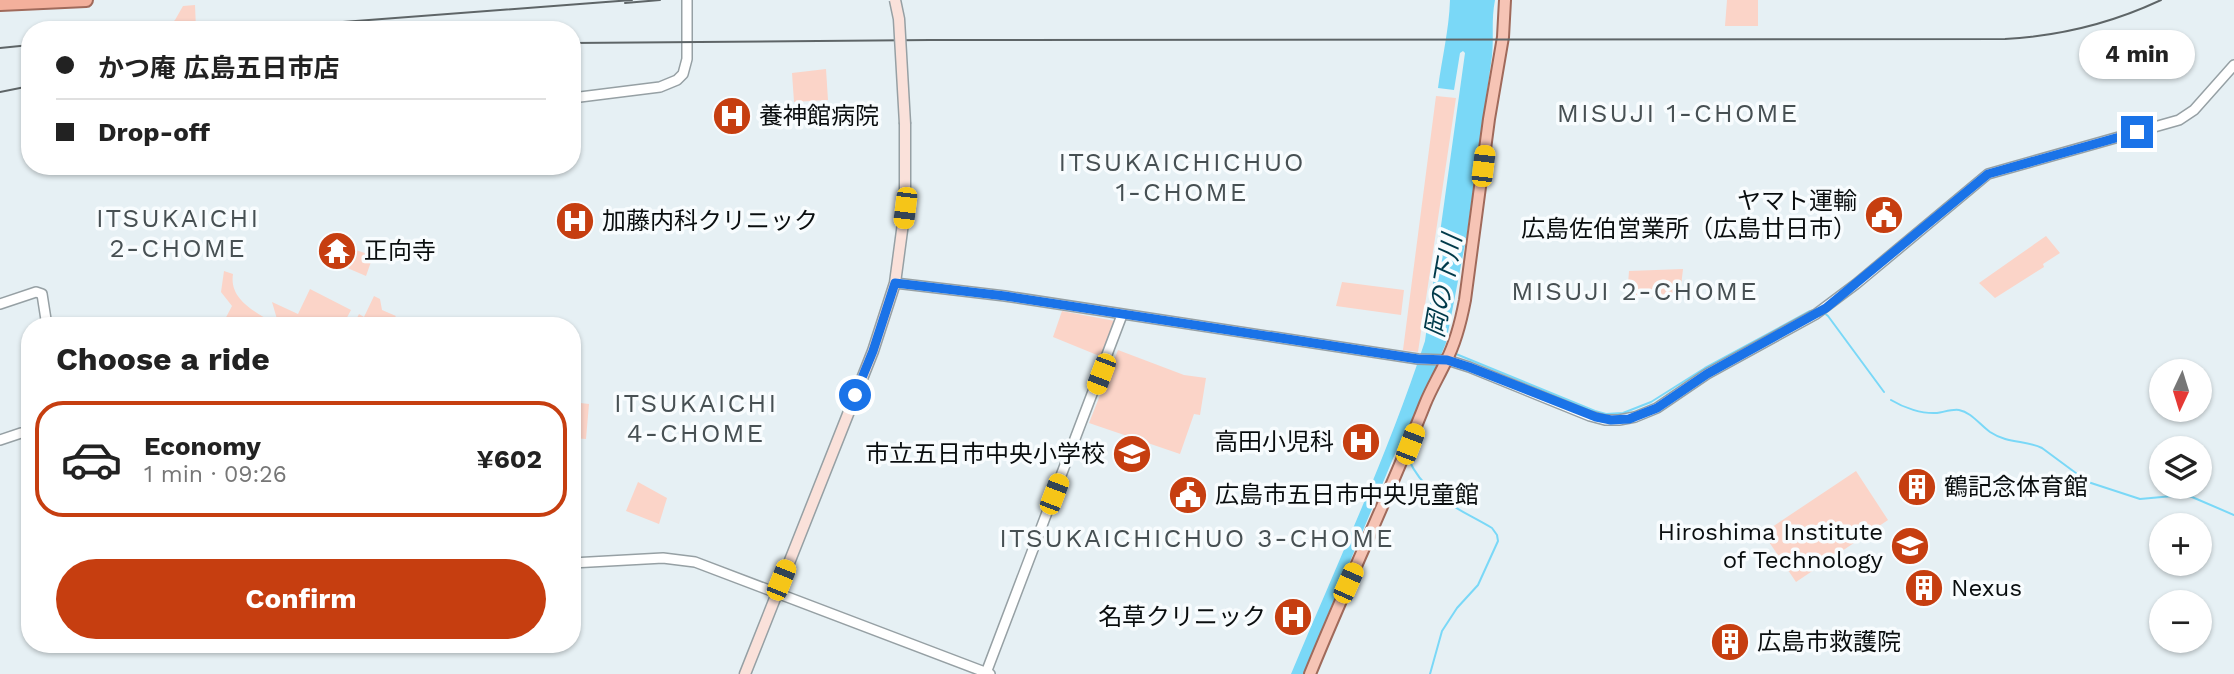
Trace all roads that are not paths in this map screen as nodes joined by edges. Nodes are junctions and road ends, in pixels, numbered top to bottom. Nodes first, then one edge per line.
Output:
1 (86, 0) edge
2 (687, 0) edge
3 (895, 0) edge
4 (1505, 0) edge
5 (0, 4) edge
6 (2234, 65) edge
7 (581, 98) edge
8 (895, 283) junction
9 (0, 304) edge
10 (1122, 315) junction
11 (46, 317) edge
12 (1449, 355) junction
13 (21, 433) edge
14 (0, 440) edge
15 (581, 563) edge
16 (776, 592) junction
17 (988, 673) edge
18 (745, 674) edge
19 (1310, 674) edge

1 - 5 highway
2 - 7 street
3 - 8 main road, bridge
4 - 12 main road
6 - 12 street
8 - 10 street
8 - 16 main road
9 - 11 street
10 - 12 street
10 - 17 street
12 - 19 main road
13 - 14 street
15 - 16 street
16 - 17 street
16 - 18 main road

